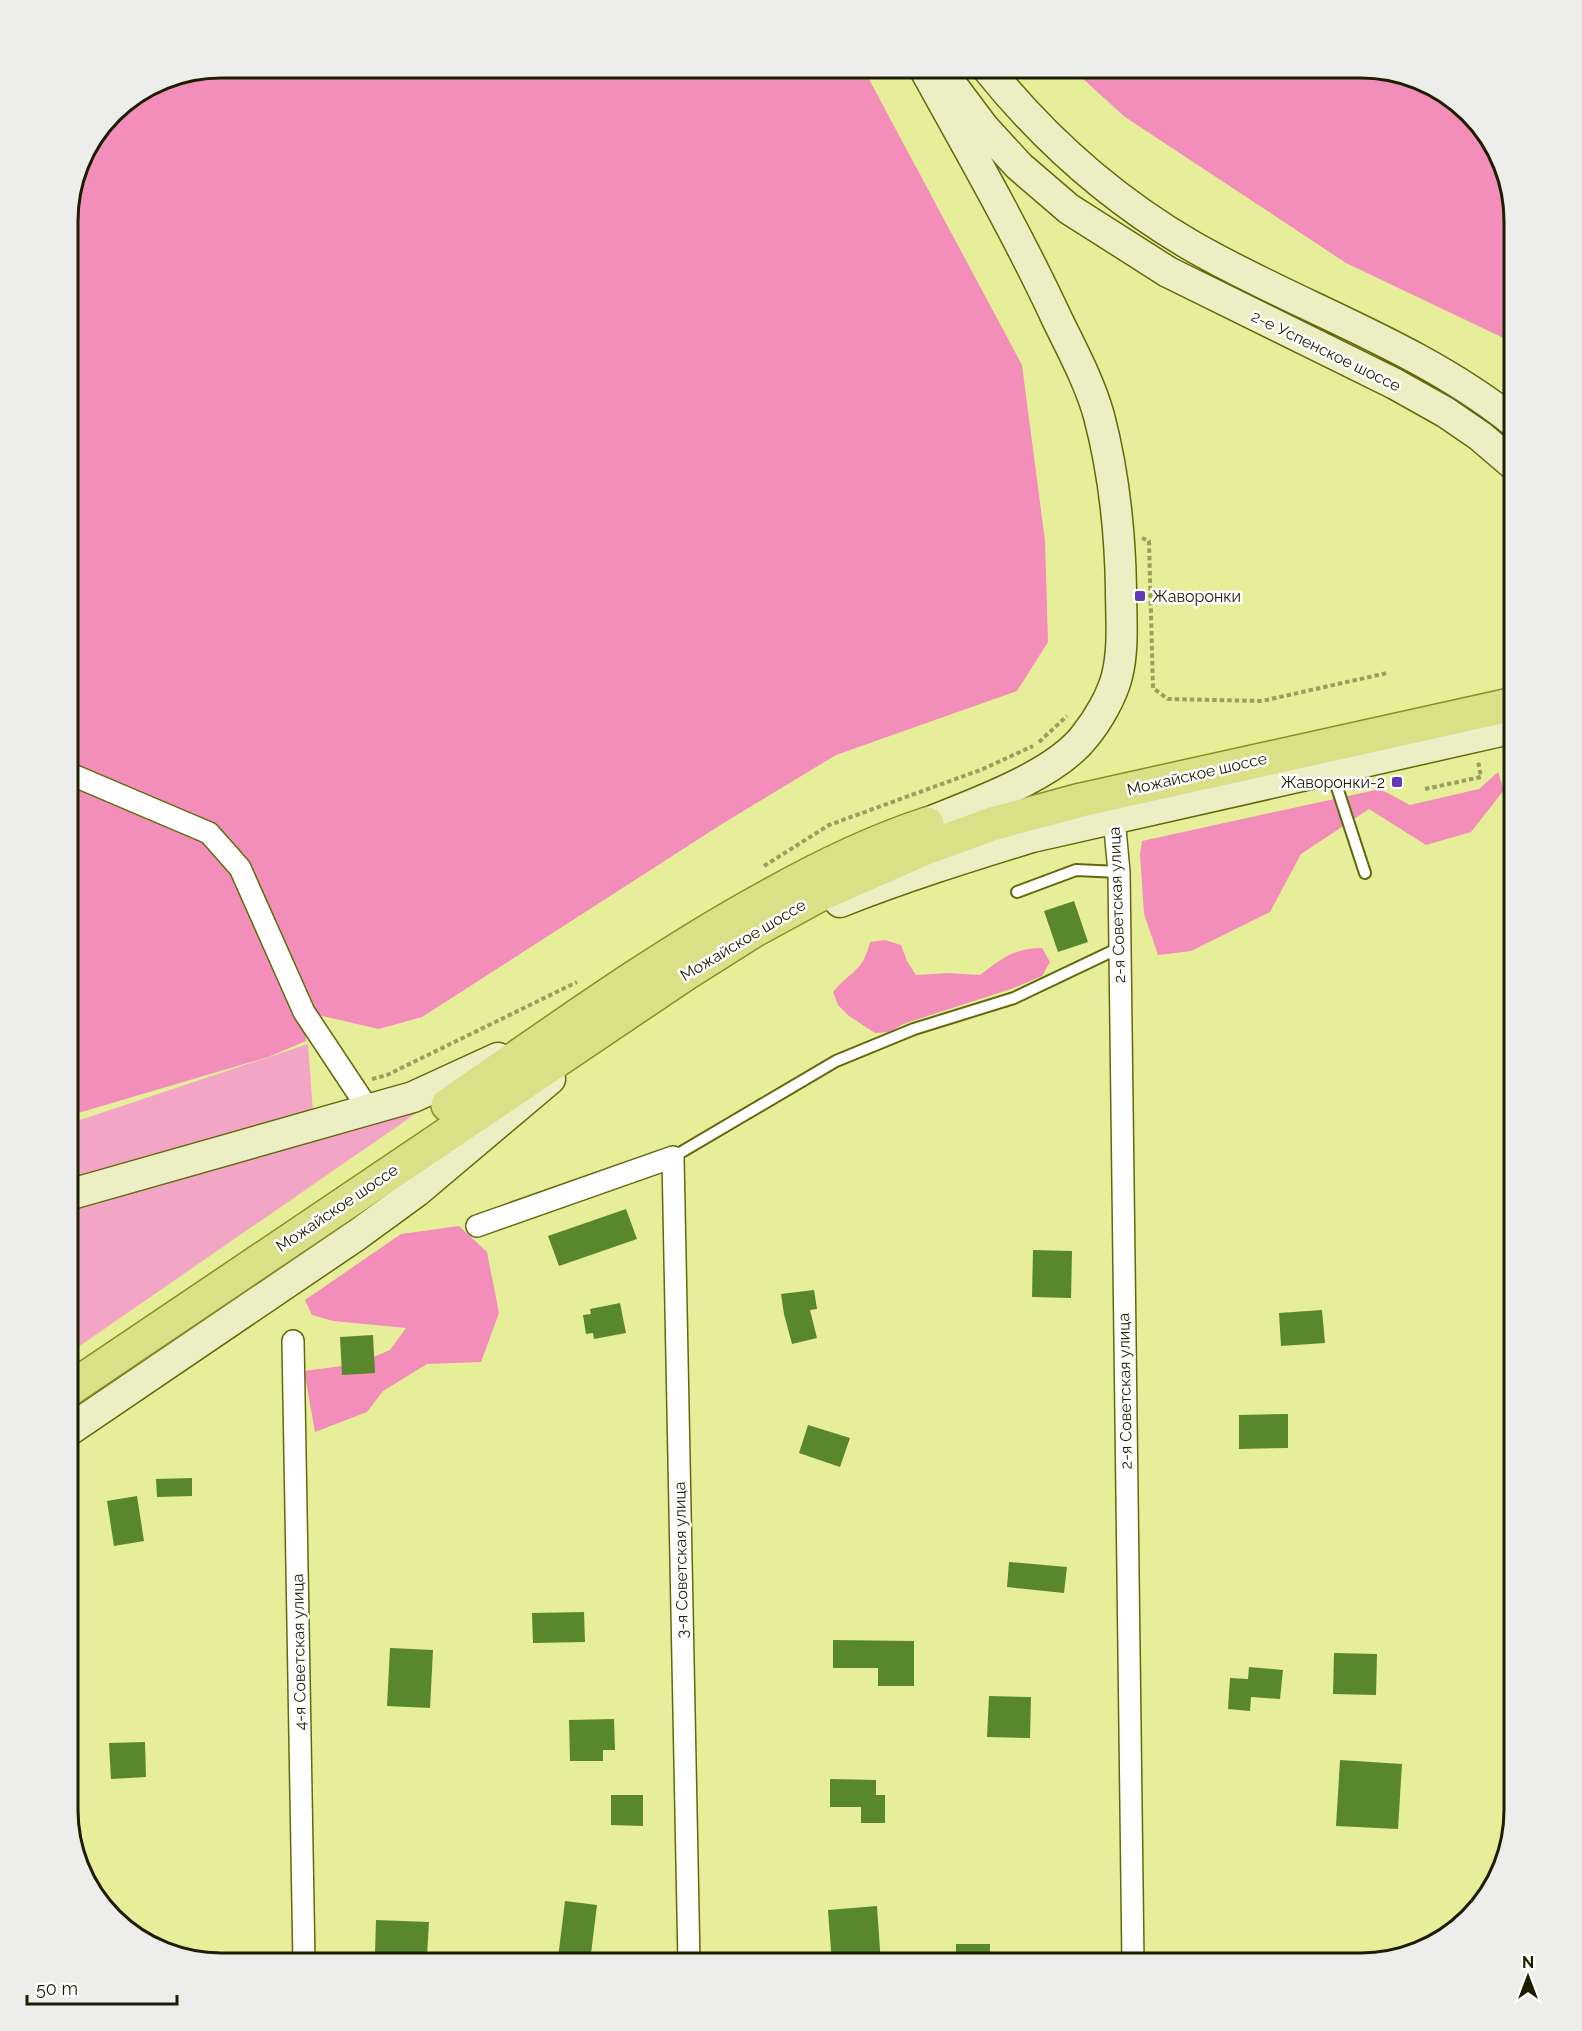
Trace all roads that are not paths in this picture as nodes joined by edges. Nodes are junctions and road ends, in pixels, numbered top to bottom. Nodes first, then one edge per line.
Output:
1 (929, 78) edge
2 (947, 78) edge
3 (975, 78) edge
4 (996, 78) edge
5 (1131, 247) junction
6 (1504, 413) edge
7 (1504, 456) edge
8 (1504, 684) edge
9 (1504, 706) edge
10 (1504, 730) edge
11 (1331, 769) junction
12 (78, 777) edge
13 (1114, 818) junction
14 (917, 827) junction
15 (1119, 872) junction
16 (1365, 873) dead end
17 (1017, 892) dead end
18 (1119, 948) junction
19 (685, 974) junction
20 (609, 994) junction
21 (369, 1110) junction
22 (673, 1157) junction
23 (78, 1192) edge
24 (477, 1226) dead end
25 (293, 1341) dead end
26 (78, 1358) edge
27 (78, 1383) edge
28 (78, 1424) edge
29 (304, 1953) edge
30 (689, 1953) edge
31 (1133, 1953) edge

1 - 14 main road
2 - 5 main road, 2-е Успенское шоссе
3 - 5 main road, 2-е Успенское шоссе
4 - 6 main road
5 - 7 main road, 2-е Успенское шоссе
8 - 14 main road, Можайское шоссе
9 - 19 main road, Можайское шоссе
10 - 11 main road
11 - 13 main road
11 - 16 lane
12 - 21 street
13 - 15 street, 2-я Советская улица
13 - 19 main road
14 - 20 main road, Можайское шоссе
15 - 17 lane
15 - 18 street, 2-я Советская улица
18 - 22 lane
18 - 31 street, 2-я Советская улица
19 - 20 main road, Можайское шоссе
20 - 21 main road
20 - 26 main road, Можайское шоссе
20 - 27 main road, Можайское шоссе
20 - 28 main road
21 - 23 main road
22 - 24 street
22 - 30 street, 3-я Советская улица
25 - 29 street, 4-я Советская улица

